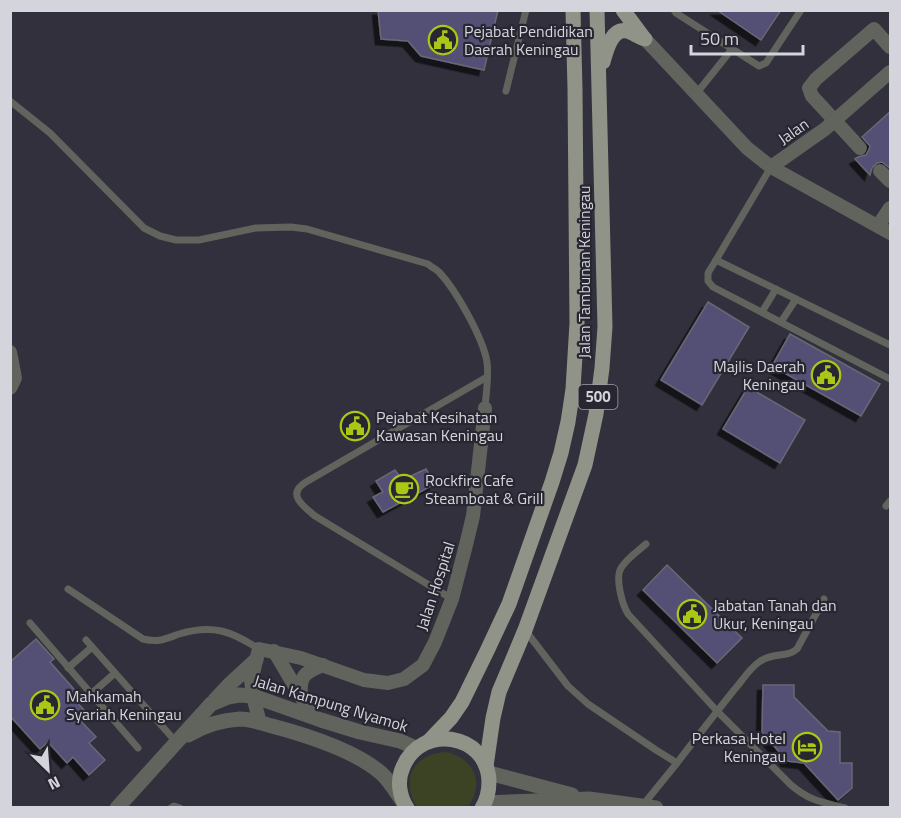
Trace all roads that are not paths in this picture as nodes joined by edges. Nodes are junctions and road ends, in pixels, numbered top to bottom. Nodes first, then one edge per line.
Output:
1 (526, 10) edge
2 (573, 10) edge
3 (597, 10) edge
4 (623, 10) edge
5 (799, 11) edge
6 (679, 12) edge
7 (645, 39) junction
8 (891, 47) edge
9 (732, 49) junction
10 (891, 72) edge
11 (600, 82) junction
12 (506, 91) dead end
13 (696, 94) junction
14 (10, 101) edge
15 (834, 122) junction
16 (860, 148) dead end
17 (771, 167) junction
18 (891, 208) edge
19 (878, 226) junction
20 (891, 233) edge
21 (716, 260) junction
22 (776, 289) junction
23 (795, 299) junction
24 (762, 312) junction
25 (781, 322) junction
26 (891, 345) edge
27 (10, 352) edge
28 (487, 377) junction
29 (891, 379) edge
30 (10, 388) edge
31 (485, 408) joint
32 (646, 544) dead end
33 (68, 589) dead end
34 (452, 599) junction
35 (824, 599) dead end
36 (30, 623) dead end
37 (525, 630) junction
38 (87, 640) dead end
39 (92, 646) junction
40 (274, 651) junction
41 (257, 654) junction
42 (323, 665) junction
43 (68, 668) junction
44 (115, 673) junction
45 (91, 694) junction
46 (253, 696) junction
47 (302, 697) junction
48 (211, 704) junction
49 (717, 711) junction
50 (313, 717) junction
51 (260, 723) junction
52 (179, 741) junction
53 (423, 745) junction
54 (138, 748) dead end
55 (677, 763) junction
56 (487, 770) junction
57 (589, 799) junction
58 (405, 805) edge
59 (484, 805) edge
60 (117, 807) edge
61 (171, 807) edge
62 (180, 807) edge
63 (649, 807) edge
64 (845, 807) edge

1 - 12 lane
2 - 53 main road, Jalan Tambunan Keningau / 500
3 - 11 main road, Jalan Tambunan Keningau / 500
4 - 7 main road
5 - 9 lane
6 - 9 lane
7 - 11 main road
7 - 13 street
8 - 15 street, Jalan
9 - 13 lane
10 - 15 street, Jalan
11 - 37 main road, Jalan Tambunan Keningau / 500
13 - 17 street
14 - 28 lane
15 - 16 street
15 - 17 street, Jalan
17 - 19 street
17 - 21 lane
18 - 19 street
19 - 20 street
21 - 22 lane
21 - 24 lane
22 - 23 lane
22 - 24 lane
23 - 25 lane
23 - 26 lane
24 - 25 lane
25 - 29 lane
27 - 30 street
28 - 31 lane
28 - 34 lane
31 - 34 street, Jalan Hospital
32 - 49 lane
33 - 41 lane
34 - 42 street, Jalan Hospital
35 - 49 lane
36 - 43 lane
37 - 55 lane
37 - 56 main road, Jalan Tambunan Keningau / 500
38 - 39 lane
39 - 43 lane
39 - 44 lane
40 - 41 street, Jalan Hospital
40 - 42 street, Jalan Hospital
40 - 47 street
41 - 46 street
41 - 48 street
42 - 47 street
43 - 45 lane
44 - 45 lane
44 - 52 lane
45 - 54 lane
46 - 48 street, Jalan Kampung Nyamok
46 - 50 street, Jalan Kampung Nyamok
46 - 51 street
47 - 50 street
48 - 52 street
49 - 55 lane
49 - 64 lane
50 - 53 street, Jalan Kampung Nyamok
51 - 52 street
51 - 58 street
52 - 60 street
53 - 56 main road
53 - 58 main road, 500
55 - 63 lane
56 - 57 street
56 - 59 main road, 500
57 - 59 street
57 - 63 street
61 - 62 lane

